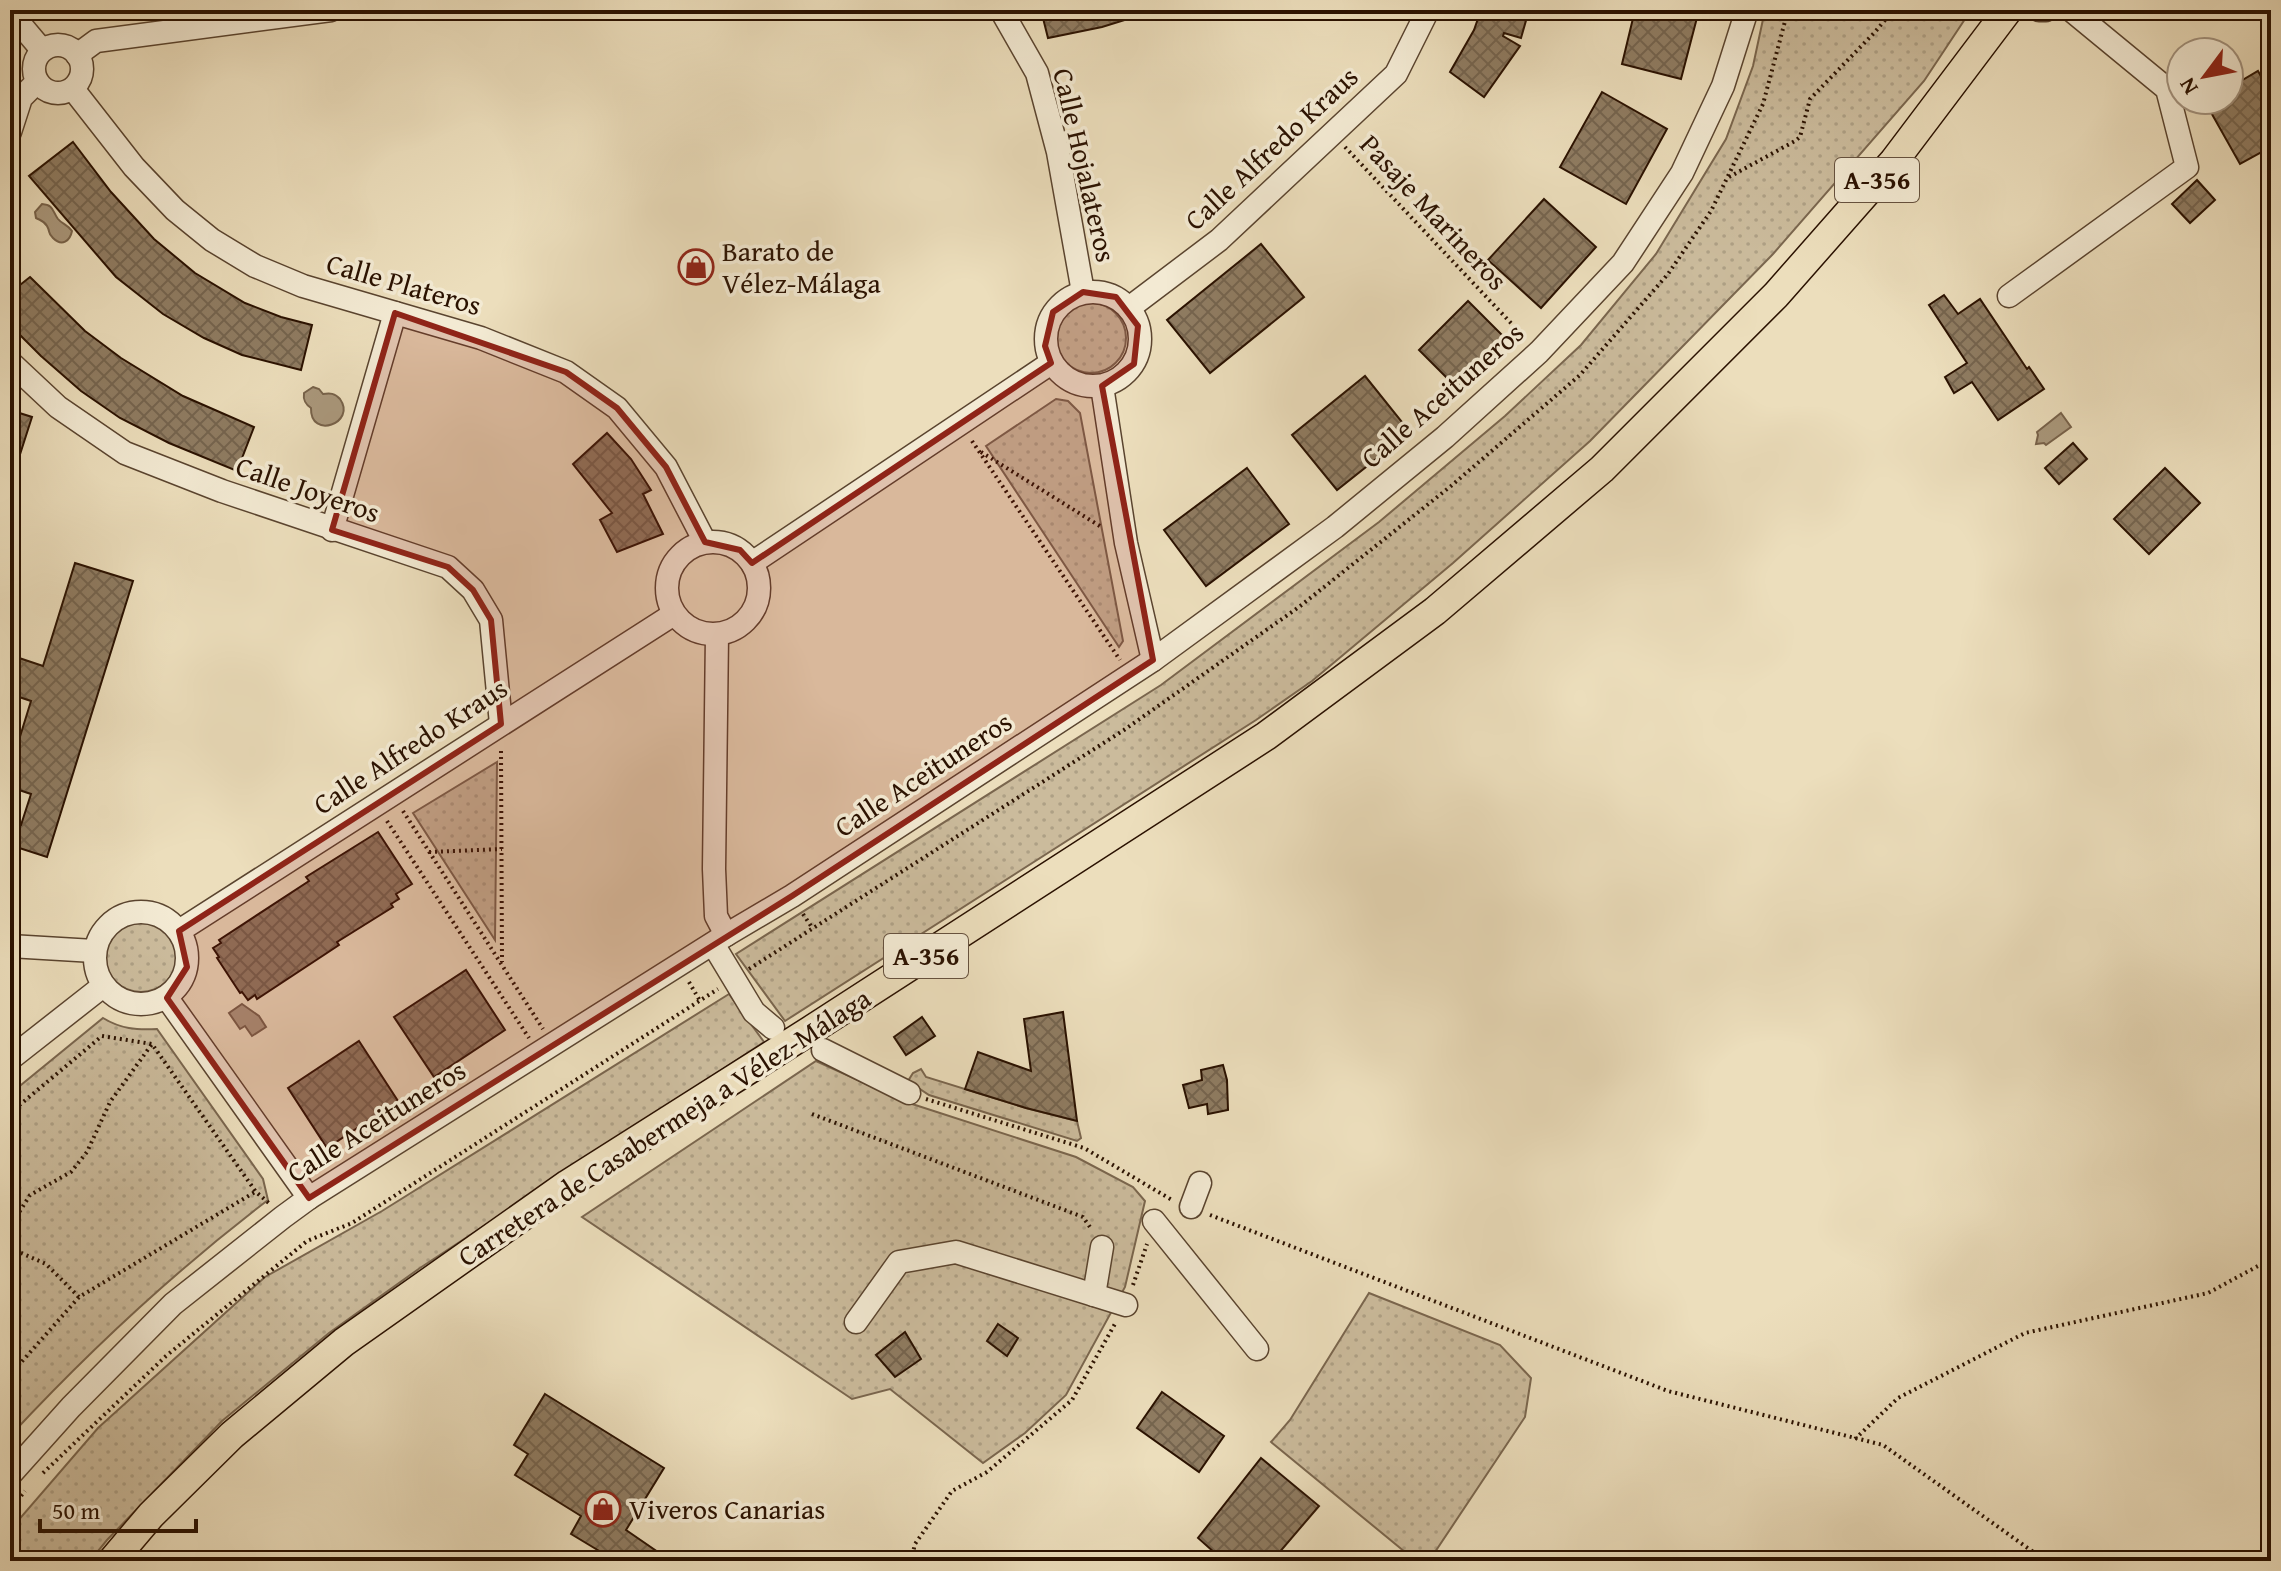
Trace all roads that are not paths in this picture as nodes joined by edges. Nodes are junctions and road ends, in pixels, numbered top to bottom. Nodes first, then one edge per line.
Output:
1 (331, 10) edge
2 (1001, 10) edge
3 (1428, 10) edge
4 (1747, 10) edge
5 (2008, 10) edge
6 (2039, 10) edge
7 (2046, 10) edge
8 (2071, 10) edge
9 (10, 12) edge
10 (42, 50) junction
11 (77, 55) junction
12 (37, 82) junction
13 (73, 89) junction
14 (10, 132) edge
15 (1083, 292) junction
16 (2009, 296) dead end
17 (1129, 308) junction
18 (395, 313) junction
19 (10, 362) edge
20 (1051, 363) junction
21 (1102, 386) junction
22 (332, 530) junction
23 (705, 542) junction
24 (752, 563) junction
25 (674, 614) junction
26 (717, 635) junction
27 (1153, 660) junction
28 (501, 724) junction
29 (179, 931) junction
30 (719, 939) junction
31 (10, 946) edge
32 (94, 951) junction
33 (103, 986) junction
34 (167, 998) junction
35 (773, 1028) dead end
36 (823, 1050) dead end
37 (10, 1059) edge
38 (909, 1093) road end
39 (1200, 1183) dead end
40 (309, 1198) junction
41 (1191, 1207) road end
42 (1154, 1221) road end
43 (1102, 1247) road end
44 (1094, 1295) junction
45 (1126, 1305) road end
46 (856, 1322) dead end
47 (1257, 1349) dead end
48 (10, 1475) edge
49 (112, 1561) edge

1 - 11 street
2 - 15 street, Calle Hojalateros
3 - 17 street, Calle Alfredo Kraus
4 - 27 street, Calle Aceituneros
5 - 49 main road, Carretera de Casabermeja a Vélez-Málaga / A-356
6 - 7 street
8 - 16 street
9 - 10 street
10 - 11 street
10 - 12 street
11 - 13 street
12 - 13 street
12 - 14 street
13 - 18 street, Calle Plateros
15 - 17 street
15 - 20 street
17 - 21 street
18 - 22 street
18 - 23 street, Calle Plateros
19 - 22 street, Calle Joyeros
20 - 21 street
20 - 24 street
21 - 27 street
22 - 28 street, Calle Joyeros
23 - 24 street
23 - 25 street
24 - 26 street
25 - 26 street
25 - 28 street, Calle Alfredo Kraus
26 - 30 street
27 - 30 street, Calle Aceituneros
28 - 29 street, Calle Alfredo Kraus
29 - 32 street
29 - 34 street
30 - 35 street
30 - 40 street, Calle Aceituneros
31 - 32 street
32 - 33 street
33 - 34 street
33 - 37 street
34 - 40 street
36 - 38 street
39 - 41 street
40 - 48 street, Calle Aceituneros
42 - 47 street
43 - 44 street
44 - 45 street
44 - 46 street

